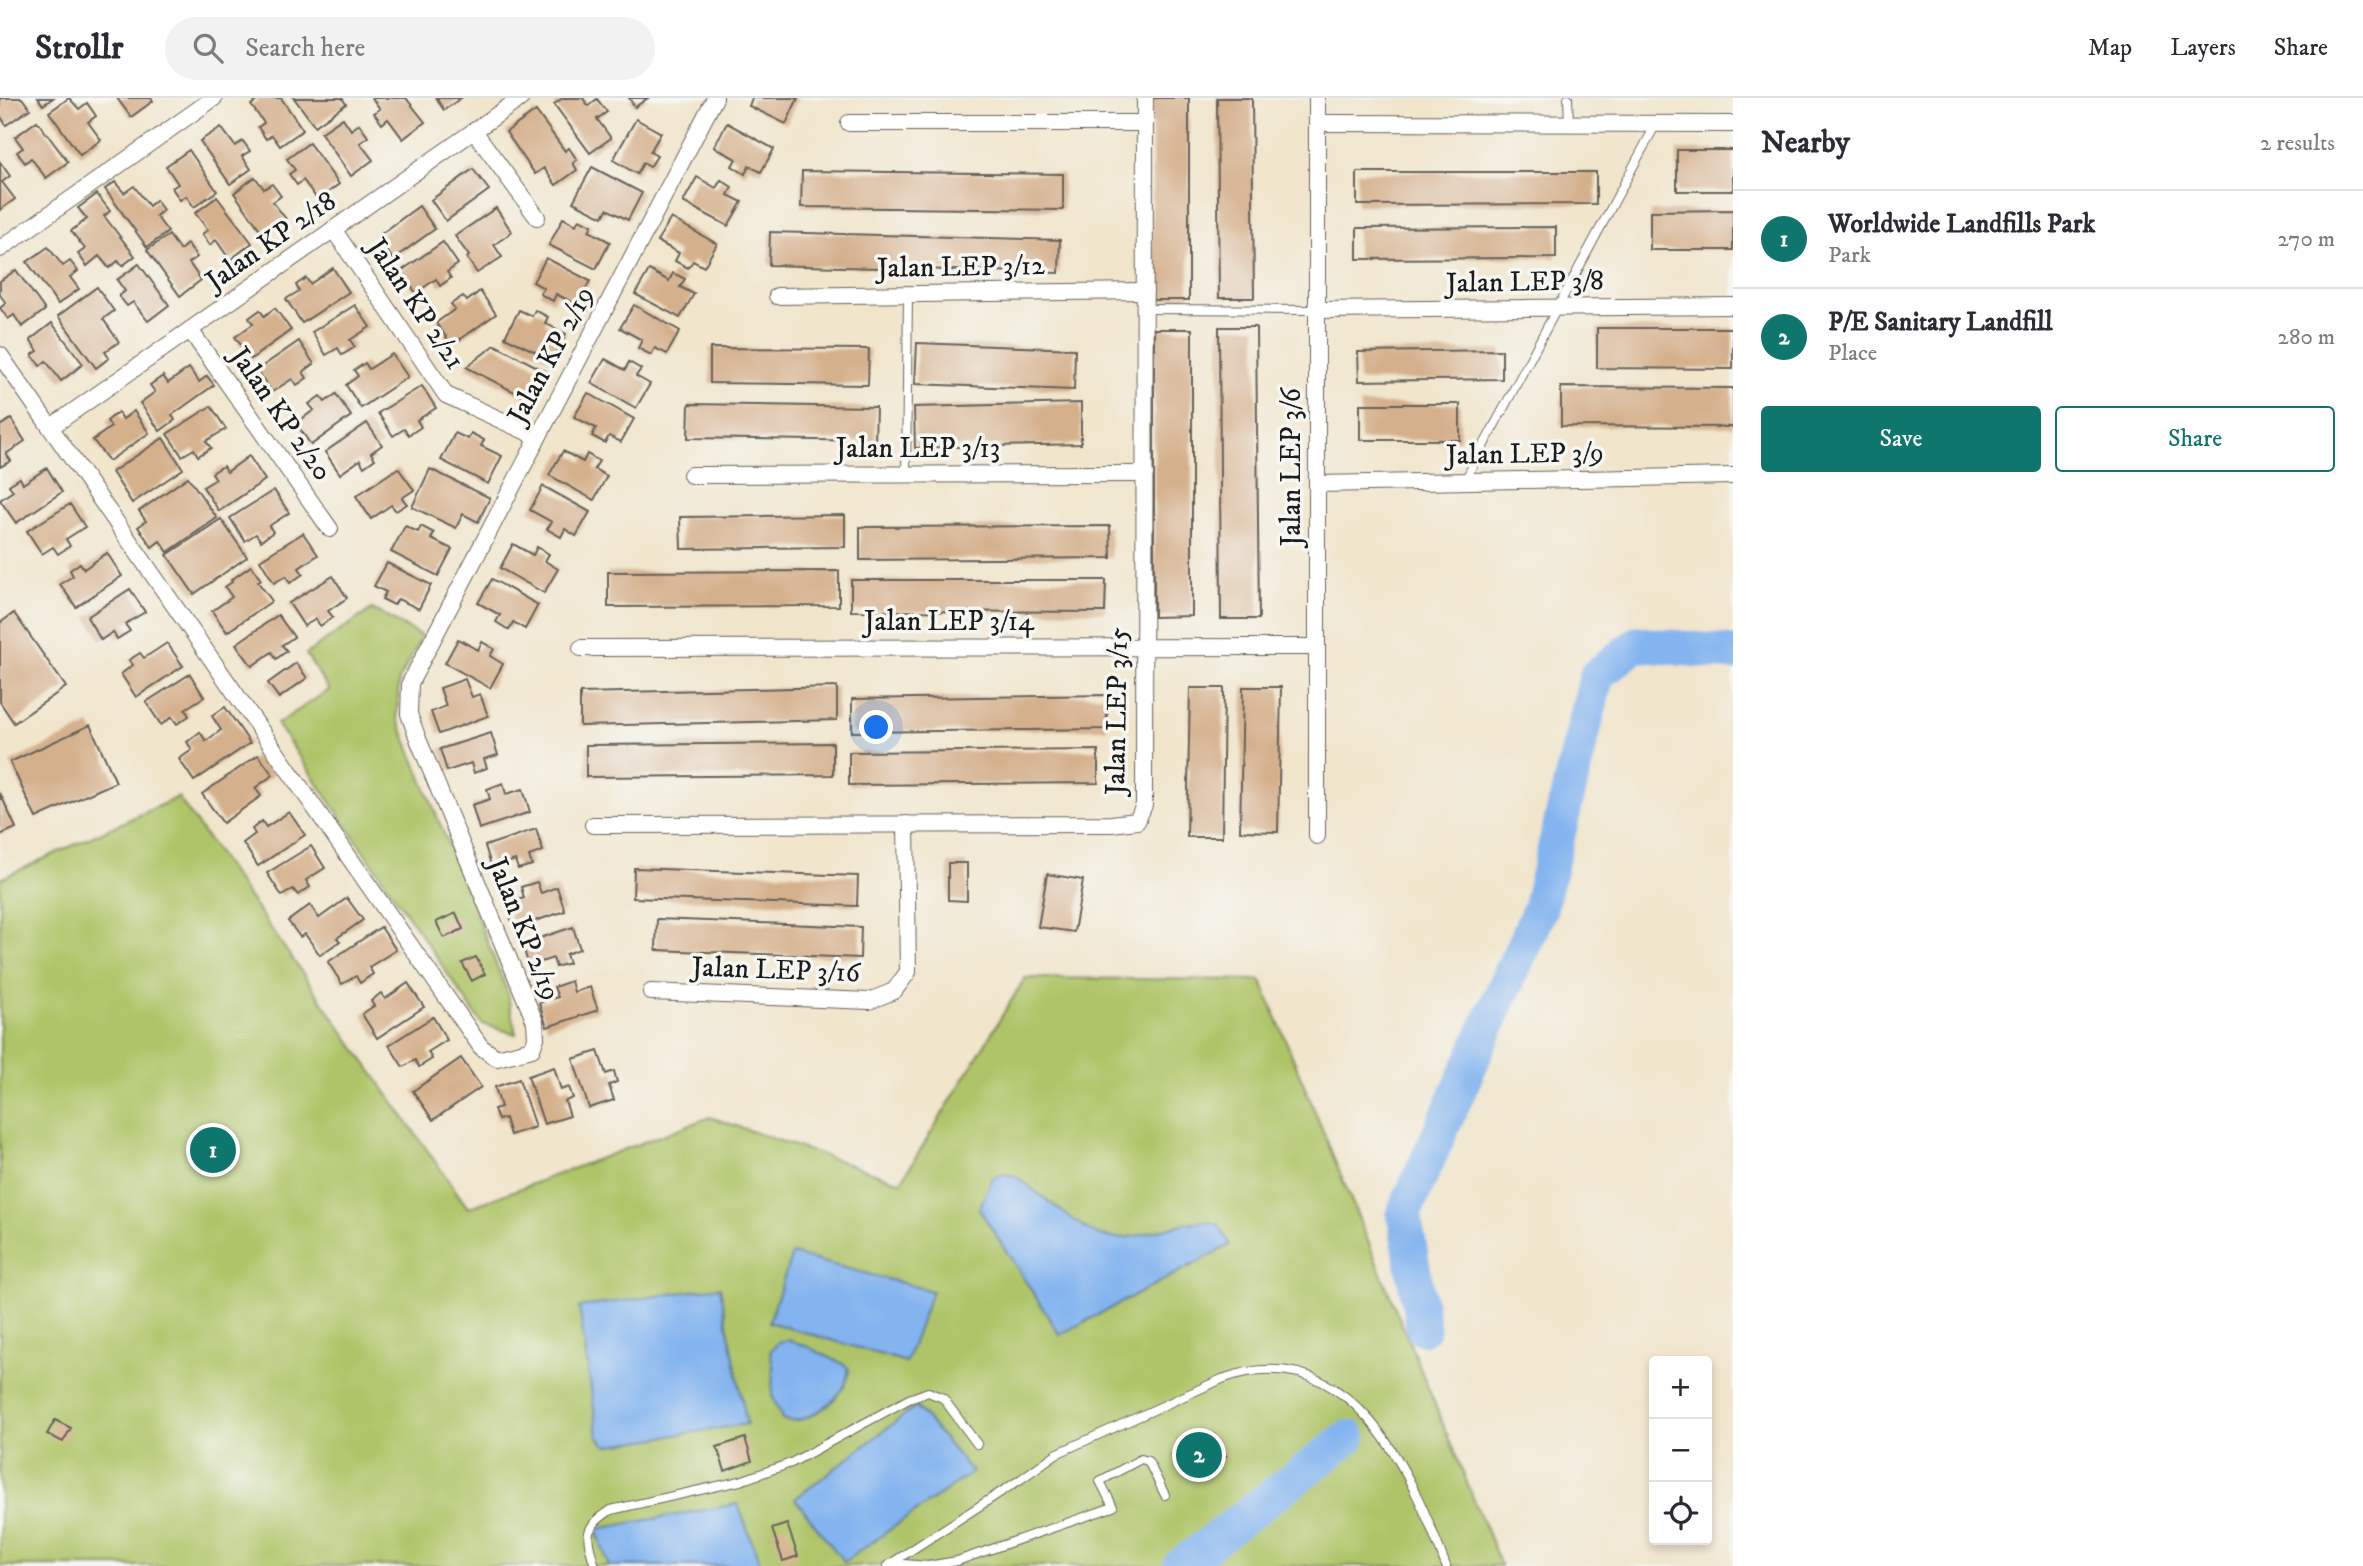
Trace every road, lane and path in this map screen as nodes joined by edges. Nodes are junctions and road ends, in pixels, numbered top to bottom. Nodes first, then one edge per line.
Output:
1 (214, 98) edge
2 (521, 98) edge
3 (715, 98) edge
4 (1145, 98) edge
5 (1317, 98) edge
6 (1568, 98) edge
7 (849, 123) dead end
8 (1145, 123) junction
9 (1317, 123) junction
10 (1569, 124) junction
11 (1656, 124) junction
12 (1733, 124) edge
13 (474, 131) junction
14 (537, 217) dead end
15 (333, 229) junction
16 (0, 248) edge
17 (1145, 291) junction
18 (908, 294) junction
19 (777, 296) dead end
20 (1733, 306) edge
21 (1558, 308) junction
22 (1145, 309) junction
23 (1317, 310) junction
24 (190, 330) junction
25 (0, 355) edge
26 (51, 427) junction
27 (538, 437) junction
28 (906, 474) junction
29 (1145, 474) junction
30 (691, 475) dead end
31 (1733, 476) edge
32 (1465, 482) junction
33 (1318, 484) junction
34 (330, 529) dead end
35 (1144, 647) junction
36 (1317, 647) junction
37 (581, 648) dead end
38 (906, 824) junction
39 (593, 825) dead end
40 (1317, 836) dead end
41 (650, 992) dead end
42 (977, 1444) dead end
43 (1165, 1495) dead end
44 (889, 1564) edge
45 (594, 1566) edge
46 (1446, 1566) edge

1 - 16 street
2 - 13 street, Jalan KP 2/18
3 - 27 street, Jalan KP 2/19
4 - 8 street, Jalan LEP 3/15
5 - 9 street, Jalan LEP 3/6
6 - 10 lane
7 - 8 street
8 - 17 street, Jalan LEP 3/15
9 - 10 street
9 - 23 street, Jalan LEP 3/6
10 - 11 street
11 - 12 street
11 - 21 lane
13 - 14 street
13 - 15 street, Jalan KP 2/18
15 - 24 street, Jalan KP 2/18
15 - 27 street, Jalan KP 2/21
17 - 18 street, Jalan LEP 3/12
17 - 22 street, Jalan LEP 3/15
18 - 19 street, Jalan LEP 3/12
18 - 28 lane
20 - 21 street, Jalan LEP 3/8
21 - 23 street, Jalan LEP 3/8
21 - 32 lane
22 - 23 lane
22 - 29 street, Jalan LEP 3/15
23 - 33 street, Jalan LEP 3/6
24 - 26 street, Jalan KP 2/18
24 - 34 street, Jalan KP 2/20
25 - 26 street, Jalan KP 2/19
26 - 27 street, Jalan KP 2/19
28 - 29 street, Jalan LEP 3/13
28 - 30 street, Jalan LEP 3/13
29 - 35 street, Jalan LEP 3/15
31 - 32 street, Jalan LEP 3/9
32 - 33 street, Jalan LEP 3/9
33 - 36 street, Jalan LEP 3/6
35 - 36 street, Jalan LEP 3/14
35 - 37 street, Jalan LEP 3/14
35 - 38 street, Jalan LEP 3/15
36 - 40 street, Jalan LEP 3/6
38 - 39 street, Jalan LEP 3/15
38 - 41 street, Jalan LEP 3/16
42 - 45 lane
43 - 44 lane
44 - 46 lane

